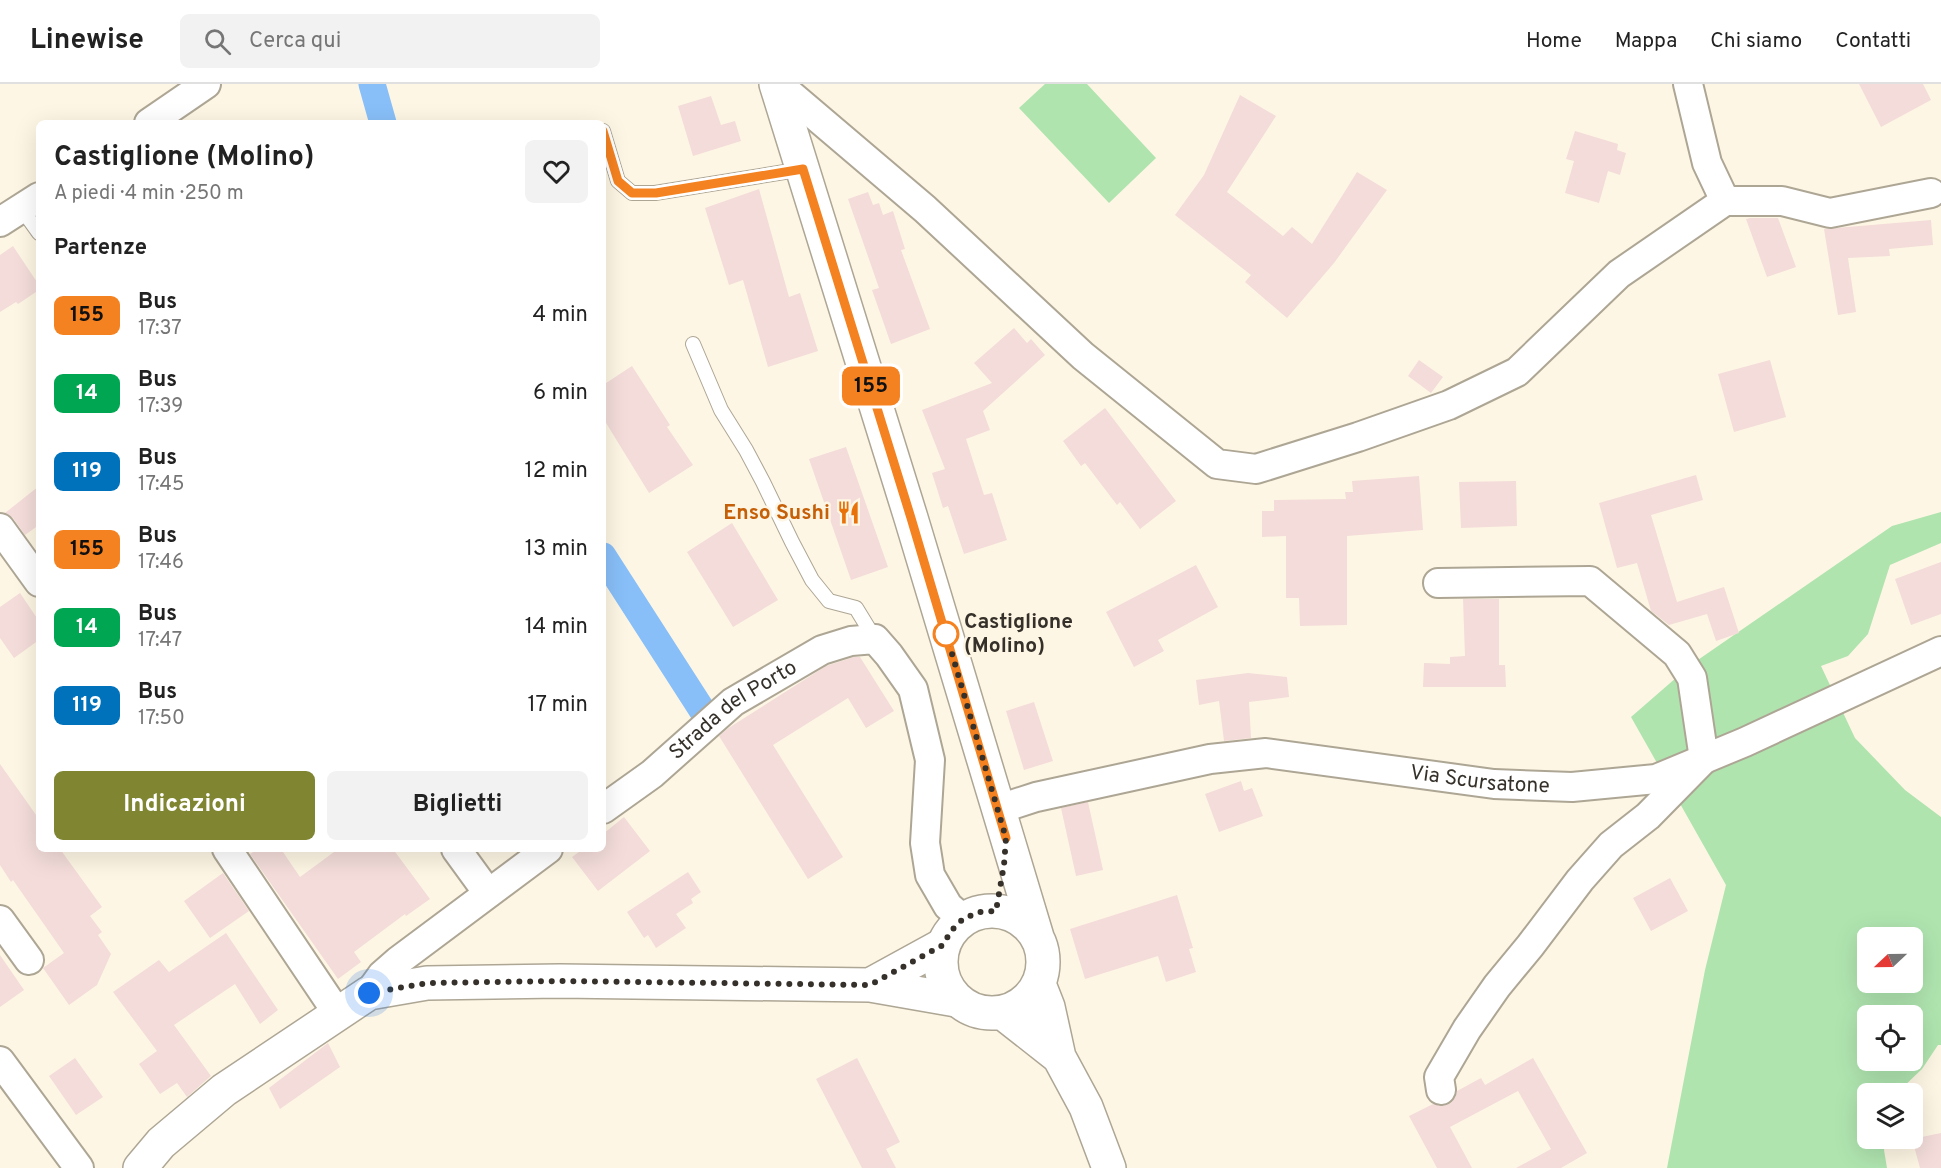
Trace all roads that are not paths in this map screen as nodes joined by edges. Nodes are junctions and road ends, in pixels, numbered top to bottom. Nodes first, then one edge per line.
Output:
1 (206, 84) edge
2 (777, 84) edge
3 (1688, 84) edge
4 (152, 120) edge
5 (606, 141) edge
6 (803, 169) junction
7 (1931, 193) dead end
8 (1725, 201) junction
9 (20, 209) edge
10 (36, 229) edge
11 (693, 344) dead end
12 (0, 528) edge
13 (36, 578) edge
14 (1438, 583) dead end
15 (875, 639) junction
16 (1941, 651) edge
17 (1704, 759) junction
18 (606, 807) edge
19 (1002, 824) junction
20 (229, 852) edge
21 (458, 852) edge
22 (544, 852) edge
23 (488, 893) junction
24 (996, 911) junction
25 (963, 919) junction
26 (0, 920) edge
27 (1037, 937) junction
28 (943, 945) junction
29 (29, 960) dead end
30 (1039, 984) junction
31 (870, 985) junction
32 (369, 993) junction
33 (956, 999) junction
34 (1003, 1013) junction
35 (338, 1014) junction
36 (1059, 1057) junction
37 (0, 1060) edge
38 (1441, 1090) dead end
39 (79, 1168) edge
40 (140, 1168) edge
41 (1109, 1168) edge

1 - 4 street
2 - 6 main road
2 - 8 street
3 - 8 street
5 - 6 lane
6 - 19 main road
7 - 8 street
9 - 10 lane
11 - 15 lane
12 - 13 street
14 - 17 street
15 - 18 street, Strada del Porto
15 - 25 street
16 - 17 street, Via Scursatone
17 - 19 street, Via Scursatone
17 - 38 street
19 - 24 main road
19 - 27 main road
20 - 35 street
21 - 23 street
22 - 23 street
23 - 32 street
24 - 25 main road
24 - 27 main road
25 - 28 main road
26 - 29 street
27 - 30 main road
28 - 31 main road
28 - 33 main road
30 - 34 main road
30 - 36 main road
31 - 32 main road
31 - 33 main road
32 - 35 main road
33 - 34 main road
34 - 36 main road
35 - 40 main road
36 - 41 main road
37 - 39 street

